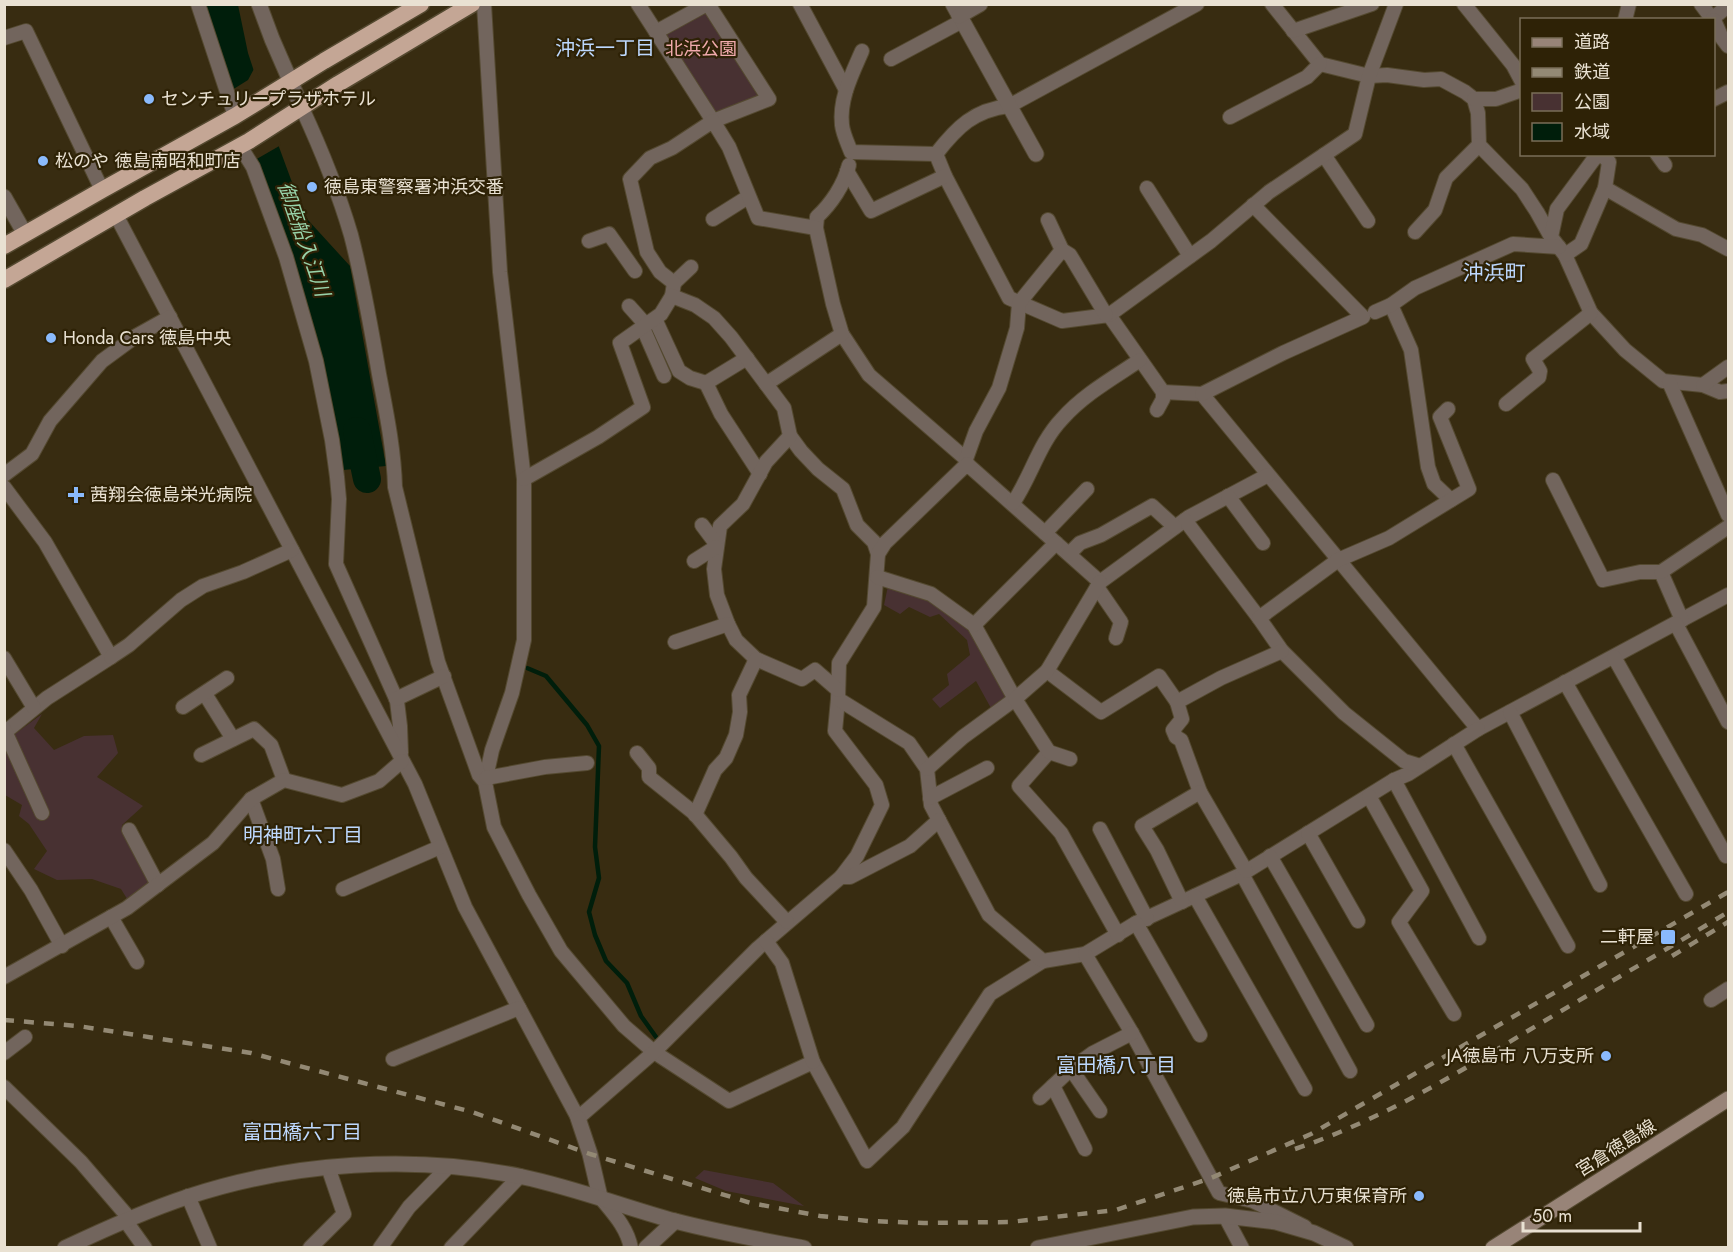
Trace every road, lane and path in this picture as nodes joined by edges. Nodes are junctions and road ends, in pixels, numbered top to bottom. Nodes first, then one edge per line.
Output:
1 (198, 4) edge
2 (259, 4) edge
3 (421, 4) edge
4 (472, 4) edge
5 (484, 4) edge
6 (638, 4) edge
7 (707, 4) edge
8 (800, 4) edge
9 (980, 4) edge
10 (1197, 4) edge
11 (1272, 4) edge
12 (1372, 4) edge
13 (1396, 4) edge
14 (1464, 4) edge
15 (1701, 4) edge
16 (1728, 6) edge
17 (958, 14) edge
18 (1712, 18) edge
19 (1714, 18) edge
20 (1715, 23) edge
21 (1293, 31) junction
22 (656, 32) junction
23 (4, 38) edge
24 (1728, 46) edge
25 (862, 51) dead end
26 (1516, 58) edge
27 (891, 59) dead end
28 (1320, 64) junction
29 (1369, 76) junction
30 (1520, 77) edge
31 (291, 82) junction
32 (846, 90) junction
33 (1520, 90) edge
34 (1474, 99) junction
35 (1009, 106) junction
36 (302, 108) junction
37 (237, 115) junction
38 (1230, 117) dead end
39 (713, 121) junction
40 (244, 143) junction
41 (1479, 145) junction
42 (851, 152) junction
43 (936, 154) junction
44 (1036, 154) dead end
45 (1324, 155) junction
46 (1598, 156) edge
47 (1602, 156) edge
48 (847, 171) junction
49 (945, 176) junction
50 (1147, 188) dead end
51 (1605, 188) junction
52 (102, 190) junction
53 (4, 197) edge
54 (748, 197) junction
55 (1253, 205) junction
56 (116, 215) junction
57 (713, 219) dead end
58 (1048, 220) dead end
59 (1368, 221) dead end
60 (816, 228) junction
61 (1415, 232) dead end
62 (25, 234) junction
63 (644, 238) junction
64 (589, 241) dead end
65 (4, 246) edge
66 (1558, 246) junction
67 (1728, 249) edge
68 (1062, 250) junction
69 (622, 253) junction
70 (1190, 256) junction
71 (691, 267) dead end
72 (635, 271) dead end
73 (4, 280) edge
74 (673, 290) junction
75 (1019, 303) junction
76 (1391, 305) junction
77 (629, 306) dead end
78 (1375, 312) dead end
79 (1591, 314) junction
80 (1107, 315) junction
81 (170, 317) junction
82 (648, 324) junction
83 (842, 334) junction
84 (747, 358) junction
85 (1140, 360) junction
86 (1728, 367) edge
87 (664, 376) dead end
88 (1669, 382) junction
89 (706, 383) junction
90 (766, 384) junction
91 (1702, 386) junction
92 (1728, 391) edge
93 (1163, 392) junction
94 (1202, 394) junction
95 (1506, 404) dead end
96 (1448, 409) dead end
97 (1157, 410) dead end
98 (790, 436) junction
99 (967, 462) junction
100 (760, 474) junction
101 (4, 475) edge
102 (1268, 475) junction
103 (524, 479) junction
104 (1553, 480) dead end
105 (4, 487) edge
106 (1087, 489) dead end
107 (1228, 496) junction
108 (1451, 500) junction
109 (1012, 503) junction
110 (1728, 515) edge
111 (1184, 521) junction
112 (702, 525) dead end
113 (1728, 527) edge
114 (1045, 533) junction
115 (1056, 543) junction
116 (1263, 543) dead end
117 (716, 546) junction
118 (292, 550) junction
119 (878, 554) junction
120 (1069, 554) junction
121 (1338, 560) junction
122 (694, 561) dead end
123 (1231, 568) dead end
124 (1661, 572) junction
125 (877, 577) junction
126 (1098, 585) junction
127 (1728, 595) edge
128 (1259, 618) junction
129 (1679, 622) junction
130 (728, 624) junction
131 (974, 625) junction
132 (1116, 638) dead end
133 (675, 642) dead end
134 (1282, 651) junction
135 (111, 657) junction
136 (1614, 657) junction
137 (4, 658) edge
138 (756, 659) junction
139 (1047, 671) junction
140 (444, 676) junction
141 (228, 678) dead end
142 (1565, 682) junction
143 (205, 694) junction
144 (838, 695) junction
145 (396, 699) junction
146 (1015, 699) junction
147 (1177, 702) junction
148 (183, 707) dead end
149 (34, 708) junction
150 (1510, 712) junction
151 (1728, 722) edge
152 (1478, 729) junction
153 (5, 732) edge
154 (233, 739) junction
155 (1454, 744) junction
156 (1049, 752) junction
157 (637, 753) dead end
158 (201, 755) dead end
159 (1070, 759) dead end
160 (401, 760) junction
161 (1404, 761) junction
162 (587, 763) dead end
163 (1420, 766) junction
164 (987, 768) dead end
165 (927, 769) junction
166 (284, 780) junction
167 (485, 780) junction
168 (1395, 780) junction
169 (1200, 792) junction
170 (1369, 796) junction
171 (930, 798) junction
172 (251, 799) junction
173 (42, 813) dead end
174 (695, 815) junction
175 (939, 820) junction
176 (1100, 829) dead end
177 (129, 830) dead end
178 (1308, 833) junction
179 (440, 847) junction
180 (4, 850) edge
181 (1270, 856) junction
182 (1726, 856) dead end
183 (1244, 873) junction
184 (841, 877) junction
185 (158, 885) junction
186 (1600, 885) dead end
187 (278, 889) dead end
188 (343, 889) dead end
189 (1686, 894) dead end
190 (1195, 896) junction
191 (1182, 902) junction
192 (111, 917) junction
193 (1141, 921) junction
194 (1358, 921) dead end
195 (787, 922) junction
196 (1118, 935) junction
197 (1479, 938) dead end
198 (766, 941) junction
199 (62, 946) junction
200 (1568, 946) dead end
201 (1085, 954) junction
202 (1043, 961) junction
203 (137, 962) dead end
204 (4, 977) edge
205 (1728, 989) edge
206 (1711, 1000) dead end
207 (519, 1008) junction
208 (1454, 1014) dead end
209 (1367, 1025) dead end
210 (1132, 1033) junction
211 (1200, 1035) dead end
212 (25, 1037) dead end
213 (654, 1052) junction
214 (4, 1053) edge
215 (393, 1059) dead end
216 (813, 1062) junction
217 (1071, 1069) junction
218 (1350, 1071) dead end
219 (1053, 1086) junction
220 (4, 1087) edge
221 (1305, 1089) dead end
222 (1040, 1098) dead end
223 (1728, 1100) edge
224 (1100, 1111) dead end
225 (578, 1118) junction
226 (1085, 1149) dead end
227 (449, 1166) junction
228 (328, 1167) junction
229 (520, 1176) junction
230 (188, 1196) junction
231 (600, 1197) junction
232 (1225, 1216) junction
233 (127, 1219) junction
234 (675, 1221) junction
235 (1314, 1233) junction
236 (460, 1244) edge
237 (65, 1248) edge
238 (146, 1248) edge
239 (210, 1248) edge
240 (310, 1248) edge
241 (380, 1248) edge
242 (631, 1248) edge
243 (646, 1248) edge
244 (804, 1248) edge
245 (1038, 1248) edge
246 (1242, 1248) edge
247 (1346, 1248) edge
248 (1492, 1248) edge

1 - 37 street
2 - 31 street
3 - 31 highway
4 - 36 highway
5 - 103 street
6 - 22 street
7 - 22 street
7 - 39 street
8 - 32 street
9 - 17 street
10 - 35 street
11 - 21 street
12 - 21 street
13 - 29 street
14 - 26 street
15 - 18 street
16 - 19 street
17 - 27 street
17 - 35 street
20 - 24 street
21 - 28 street
22 - 39 street
23 - 52 street
25 - 32 street
26 - 30 street
28 - 29 street
28 - 38 street
29 - 34 street
29 - 45 street
31 - 36 street
31 - 37 highway
32 - 42 street
33 - 34 street
34 - 41 street
35 - 43 street
35 - 44 street
36 - 40 highway
36 - 140 street
37 - 52 highway
39 - 54 street
39 - 63 street
40 - 56 highway
40 - 145 street
41 - 61 street
41 - 66 street
42 - 43 street
42 - 48 street
43 - 49 street
45 - 55 street
45 - 59 street
46 - 66 street
47 - 51 street
48 - 49 street
48 - 60 street
49 - 75 street
50 - 70 street
51 - 66 street
51 - 67 street
52 - 62 highway
53 - 62 street
54 - 57 street
54 - 60 street
55 - 70 street
55 - 94 street
56 - 73 highway
56 - 81 street
58 - 68 street
60 - 83 street
62 - 65 highway
63 - 69 street
63 - 74 street
64 - 69 street
66 - 76 street
66 - 79 street
68 - 75 street
68 - 80 street
69 - 72 street
70 - 80 street
71 - 74 street
74 - 82 street
74 - 84 street
75 - 80 street
75 - 99 street
76 - 78 street
76 - 108 street
77 - 82 street
79 - 88 street
79 - 95 street
80 - 85 street
81 - 101 street
81 - 118 street
82 - 87 street
82 - 89 street
82 - 103 street
83 - 90 street
83 - 99 street
84 - 89 street
84 - 90 street
85 - 93 street
85 - 109 street
86 - 91 street
88 - 91 street
88 - 110 street
89 - 100 street
90 - 98 street
91 - 92 street
93 - 94 street
93 - 97 street
94 - 102 street
96 - 108 street
98 - 100 street
98 - 119 street
99 - 109 street
99 - 119 street
100 - 117 street
102 - 107 street
102 - 121 street
103 - 167 street
104 - 124 street
105 - 135 street
106 - 114 street
107 - 111 street
107 - 116 street
108 - 121 street
109 - 114 street
111 - 120 street
111 - 123 street
111 - 126 street
111 - 128 street
112 - 117 street
113 - 124 street
114 - 115 street
115 - 120 street
115 - 131 street
117 - 122 street
117 - 130 street
118 - 135 street
118 - 160 street
119 - 125 street
120 - 126 street
121 - 128 street
121 - 152 street
124 - 129 street
125 - 131 street
125 - 144 street
126 - 132 street
126 - 139 street
127 - 129 street
128 - 134 street
129 - 136 street
129 - 151 street
130 - 133 street
130 - 138 street
131 - 146 street
134 - 147 street
134 - 161 street
135 - 149 street
136 - 142 street
136 - 182 street
137 - 149 street
138 - 144 street
138 - 174 street
139 - 146 street
139 - 147 street
140 - 145 street
140 - 167 street
141 - 143 street
142 - 150 street
142 - 189 street
143 - 148 street
143 - 154 street
144 - 165 street
144 - 184 street
145 - 160 street
146 - 156 street
146 - 165 street
147 - 169 street
149 - 153 street
150 - 152 street
150 - 186 street
152 - 155 street
153 - 173 street
154 - 158 street
154 - 166 street
155 - 163 street
155 - 200 street
156 - 159 street
156 - 196 street
157 - 174 street
160 - 166 street
160 - 179 street
161 - 163 street
161 - 168 street
162 - 167 street
163 - 168 street
164 - 171 street
165 - 171 street
166 - 172 street
167 - 213 street
168 - 170 street
168 - 197 street
169 - 183 street
169 - 191 street
170 - 178 street
170 - 208 street
171 - 175 street
172 - 185 street
172 - 187 street
174 - 195 street
175 - 184 street
175 - 202 street
176 - 193 street
177 - 185 street
178 - 181 street
178 - 194 street
179 - 188 street
179 - 207 street
180 - 199 street
181 - 183 street
181 - 209 street
183 - 190 street
183 - 218 street
184 - 195 street
185 - 192 street
190 - 191 street
190 - 221 street
191 - 193 street
192 - 199 street
192 - 203 street
193 - 196 street
193 - 211 street
195 - 198 street
196 - 201 street
198 - 213 street
198 - 216 street
199 - 204 street
201 - 202 street
201 - 210 street
202 - 216 street
205 - 206 street
207 - 215 street
207 - 225 street
210 - 217 street
210 - 235 street
212 - 214 street
213 - 216 street
213 - 225 street
217 - 219 street
217 - 224 street
219 - 222 street
219 - 226 street
220 - 233 street
223 - 248 main road, 宮倉徳島線
225 - 231 street
227 - 228 street
227 - 229 street
227 - 241 street
228 - 230 street
228 - 240 street
229 - 231 street
229 - 236 street
230 - 233 street
230 - 239 street
231 - 234 street
231 - 242 street
232 - 235 street
232 - 245 street
232 - 246 street
233 - 237 street
233 - 238 street
234 - 243 street
234 - 244 street
235 - 247 street

